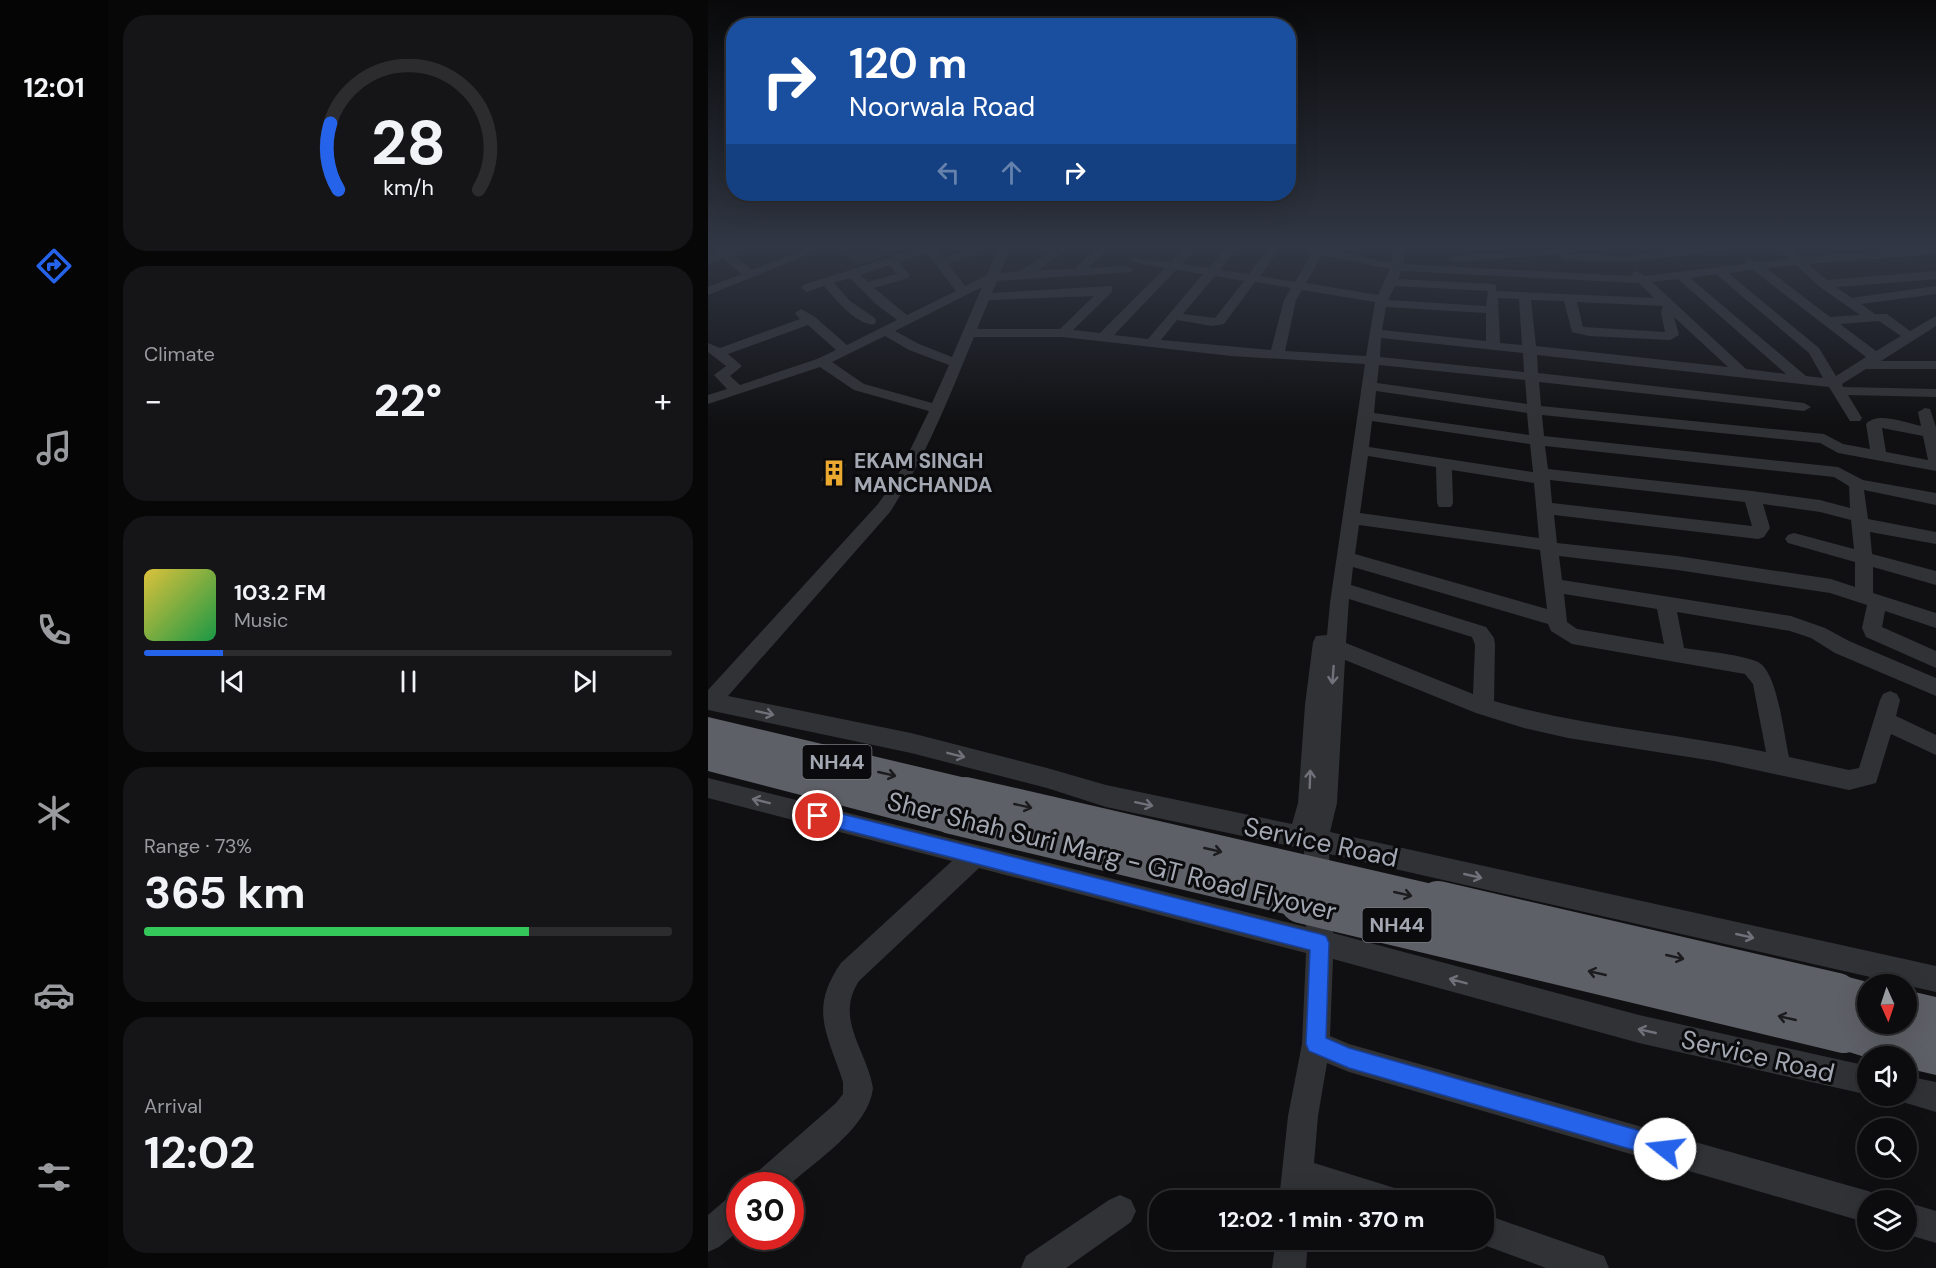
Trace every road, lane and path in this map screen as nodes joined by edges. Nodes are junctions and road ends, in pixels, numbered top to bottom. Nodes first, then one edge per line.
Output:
1 (849, 306) edge
2 (887, 306) edge
3 (935, 306) edge
4 (979, 306) edge
5 (1090, 306) edge
6 (1135, 306) edge
7 (1181, 306) edge
8 (1230, 306) edge
9 (1289, 306) edge
10 (1375, 306) edge
11 (1377, 306) edge
12 (1448, 306) edge
13 (1492, 306) edge
14 (1526, 306) edge
15 (1572, 306) edge
16 (1590, 306) edge
17 (1660, 306) edge
18 (1668, 306) edge
19 (1670, 306) edge
20 (1716, 306) edge
21 (1762, 306) edge
22 (1809, 306) edge
23 (1855, 306) edge
24 (1492, 310) junction
25 (1173, 316) junction
26 (1620, 317) junction
27 (1872, 317) junction
28 (1936, 320) edge
29 (870, 321) dead end
30 (907, 321) junction
31 (1829, 321) junction
32 (886, 331) junction
33 (968, 333) junction
34 (1063, 333) junction
35 (1375, 333) junction
36 (1913, 334) junction
37 (1398, 335) junction
38 (1104, 338) junction
39 (1439, 340) junction
40 (1936, 340) edge
41 (1151, 343) junction
42 (1488, 345) junction
43 (1528, 349) junction
44 (846, 351) junction
45 (719, 353) edge
46 (1277, 355) junction
47 (1876, 358) junction
48 (1368, 360) junction
49 (822, 362) junction
50 (1398, 362) junction
51 (957, 363) junction
52 (1661, 363) junction
53 (1861, 365) junction
54 (1936, 365) edge
55 (708, 370) edge
56 (1742, 373) junction
57 (1531, 377) junction
58 (1801, 379) junction
59 (1442, 382) junction
60 (1370, 386) junction
61 (1837, 387) junction
62 (1487, 388) junction
63 (737, 390) junction
64 (1398, 391) junction
65 (1936, 393) edge
66 (708, 400) edge
67 (1804, 407) dead end
68 (1669, 408) junction
69 (938, 409) junction
70 (1534, 409) junction
71 (1925, 412) dead end
72 (1365, 416) junction
73 (1855, 418) dead end
74 (1930, 433) junction
75 (1537, 441) junction
76 (1838, 448) junction
77 (1360, 450) junction
78 (1678, 454) junction
79 (1880, 455) junction
80 (1936, 459) edge
81 (1444, 464) junction
82 (1936, 465) edge
83 (1838, 472) junction
84 (1541, 476) junction
85 (1860, 485) junction
86 (1752, 497) junction
87 (1936, 499) edge
88 (1445, 503) dead end
89 (1545, 508) junction
90 (1352, 519) junction
91 (1860, 520) junction
92 (1936, 538) edge
93 (1794, 539) dead end
94 (1548, 546) junction
95 (1345, 558) junction
96 (1864, 559) junction
97 (1936, 578) edge
98 (1553, 585) junction
99 (1341, 589) junction
100 (1871, 598) junction
101 (1665, 603) junction
102 (1555, 619) junction
103 (1936, 621) edge
104 (1335, 647) junction
105 (1676, 655) junction
106 (1936, 660) edge
107 (1936, 687) edge
108 (1483, 707) junction
109 (709, 712) edge
110 (1936, 745) edge
111 (708, 758) edge
112 (1779, 764) junction
113 (708, 789) edge
114 (958, 805) junction
115 (1308, 838) junction
116 (975, 856) junction
117 (1320, 943) junction
118 (1936, 978) edge
119 (1849, 1009) edge
120 (1917, 1013) edge
121 (1936, 1017) edge
122 (1316, 1044) junction
123 (1936, 1054) edge
124 (1857, 1079) edge
125 (1917, 1093) edge
126 (1936, 1097) edge
127 (781, 1172) edge
128 (1297, 1187) edge
129 (1318, 1190) edge
130 (1857, 1204) edge
131 (1120, 1211) dead end
132 (726, 1220) edge
133 (1917, 1221) edge
134 (1936, 1227) edge
135 (1494, 1234) edge
136 (708, 1236) edge
137 (1291, 1250) edge
138 (1038, 1268) edge
139 (1289, 1268) edge
140 (1592, 1268) edge

1 - 29 street
2 - 30 street
3 - 30 street
4 - 33 street
5 - 34 street
6 - 38 street
7 - 25 street
8 - 25 street
9 - 46 street
10 - 48 street
11 - 35 street
12 - 24 street
13 - 24 street
14 - 43 street
15 - 26 street
16 - 26 street
17 - 26 street
18 - 26 street
19 - 56 street
20 - 58 street
21 - 61 street
22 - 31 street
23 - 27 street
24 - 42 street
25 - 41 street
27 - 31 street
27 - 36 street
28 - 36 street
30 - 32 street
31 - 47 street
32 - 44 street
32 - 51 street
33 - 34 street
33 - 51 street
34 - 38 street
35 - 37 street
35 - 48 street
36 - 40 street
36 - 47 street
37 - 39 street
37 - 50 street
38 - 41 street
39 - 42 street
39 - 59 street
41 - 46 street
42 - 43 street
42 - 62 street
43 - 52 street
43 - 57 street
44 - 45 street
44 - 49 street
45 - 55 street
45 - 63 street
46 - 48 street
47 - 53 street
48 - 50 street
48 - 60 street
115 -> 48 street
49 - 63 street
49 - 69 street
50 - 59 street
50 - 64 street
51 - 69 street
52 - 56 street
52 - 68 street
53 - 54 street
53 - 61 street
56 - 58 street
57 - 62 street
57 - 68 street
57 - 70 street
58 - 61 street
59 - 62 street
59 - 62 street
59 - 64 street
60 - 64 street
60 - 72 street
61 - 65 street
61 - 73 street
62 - 70 street
63 - 66 street
67 - 68 street
68 - 70 street
68 - 76 street
68 - 78 street
69 - 109 street
70 - 75 street
71 - 74 street
72 - 75 street
72 - 77 street
74 - 79 street
74 - 80 street
75 - 78 street
75 - 84 street
76 - 79 street
76 - 83 street
77 - 81 street
77 - 90 street
78 - 83 street
79 - 82 street
81 - 84 street
81 - 88 street
83 - 85 street
84 - 86 street
84 - 89 street
85 - 87 street
85 - 91 street
86 - 89 street
86 - 91 street
89 - 94 street
90 - 94 street
90 - 95 street
91 - 92 street
91 - 96 street
93 - 96 street
94 - 98 street
94 - 100 street
95 - 99 street
95 - 102 street
96 - 97 street
96 - 100 street
98 - 101 street
98 - 102 street
99 - 104 street
99 - 108 street
100 - 103 street
100 - 106 street
101 - 105 street
101 - 107 street
102 - 105 street
104 - 108 street
104 -> 115 street
105 - 112 street
108 - 112 street
109 -> 114 highway, Sher Shah Suri Marg - GT Road Flyover / NH44
109 -> 115 street, Service Road
110 - 112 street
111 - 114 highway, Sher Shah Suri Marg - GT Road Flyover / NH44
116 -> 113 street, Service Road
114 - 119 highway, Sher Shah Suri Marg - GT Road Flyover / NH44, bridge
115 - 117 street
115 -> 118 street, Service Road
116 - 117 street, Service Road
116 - 127 street
117 - 122 street
124 -> 117 street, Service Road
119 - 123 highway, Sher Shah Suri Marg - GT Road Flyover / NH44
120 - 121 highway
122 - 128 street
122 - 130 street
125 - 126 street
128 - 129 street
131 - 138 street
132 - 136 street
133 - 134 street
135 - 140 street
137 - 139 street

